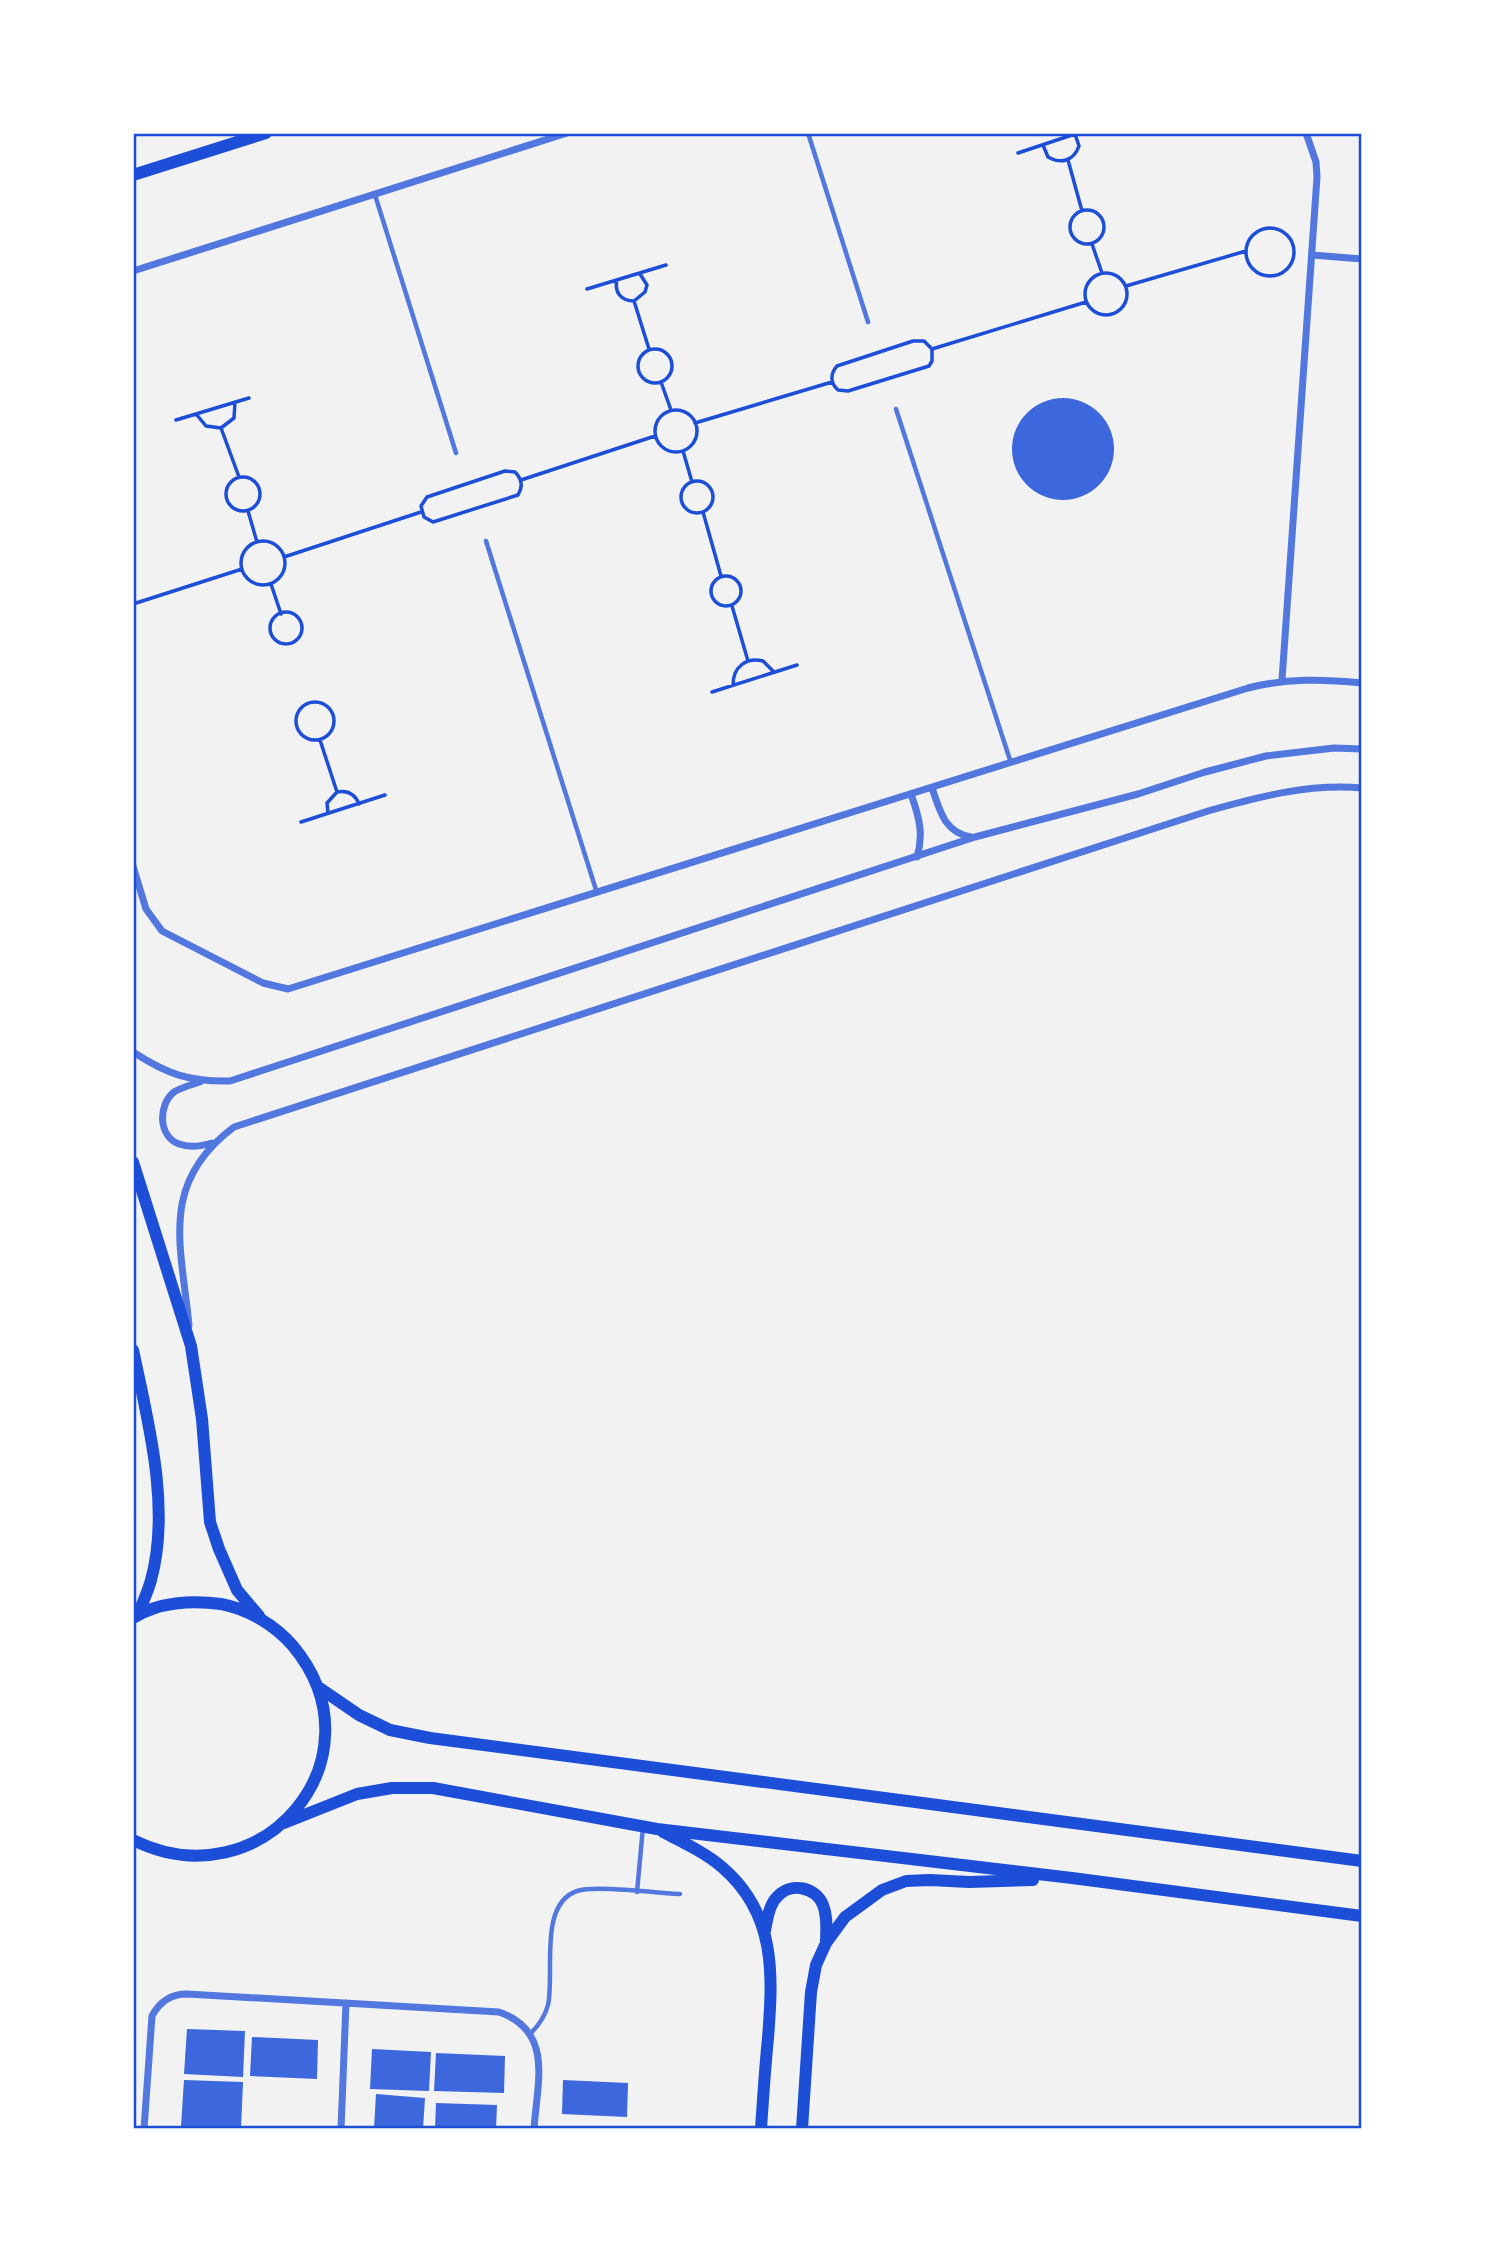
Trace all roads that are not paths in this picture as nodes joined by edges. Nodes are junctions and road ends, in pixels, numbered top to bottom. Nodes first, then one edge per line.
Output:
1 (266, 133) edge
2 (567, 133) edge
3 (808, 133) edge
4 (1306, 133) edge
5 (133, 175) edge
6 (375, 195) junction
7 (1312, 255) junction
8 (1362, 259) edge
9 (133, 271) edge
10 (869, 323) dead end
11 (896, 409) dead end
12 (456, 453) dead end
13 (486, 541) dead end
14 (1282, 680) junction
15 (1362, 682) edge
16 (1362, 749) edge
17 (1011, 762) junction
18 (932, 788) junction
19 (1362, 788) edge
20 (911, 794) junction
21 (975, 837) junction
22 (917, 857) junction
23 (133, 866) edge
24 (597, 893) junction
25 (133, 1052) edge
26 (204, 1081) junction
27 (213, 1142) junction
28 (133, 1162) edge
29 (191, 1346) junction
30 (133, 1350) edge
31 (135, 1617) edge
32 (261, 1619) junction
33 (318, 1687) junction
34 (284, 1823) junction
35 (643, 1826) junction
36 (657, 1829) junction
37 (133, 1840) edge
38 (1362, 1861) edge
39 (1072, 1878) junction
40 (637, 1892) junction
41 (680, 1894) dead end
42 (1362, 1916) edge
43 (764, 1932) junction
44 (826, 1943) junction
45 (346, 2003) junction
46 (531, 2033) junction
47 (144, 2129) edge
48 (341, 2129) edge
49 (534, 2129) edge
50 (761, 2129) edge
51 (802, 2129) edge

1 - 5 main road
2 - 6 street
3 - 10 lane
4 - 7 street
6 - 9 street
6 - 12 lane
7 - 8 street
7 - 14 street
11 - 17 lane
13 - 24 lane
14 - 15 street
14 - 17 street
16 - 21 street
17 - 18 street
18 - 20 street
18 - 21 street
19 - 27 street
20 - 22 street
20 - 24 street
21 - 22 street
22 - 26 street
23 - 24 street
25 - 26 street
26 - 27 street
27 - 29 street
28 - 29 main road
29 - 32 main road
30 - 31 main road
31 - 32 main road
32 - 33 main road
33 - 34 main road
33 - 38 main road
34 - 35 main road
34 - 37 main road
35 - 36 main road
35 - 40 lane
36 - 39 main road
36 - 43 main road
39 - 42 main road
39 - 44 main road
40 - 41 lane
40 - 46 lane
43 - 44 main road
43 - 50 main road
44 - 51 main road
45 - 46 street
45 - 47 street
45 - 48 street
46 - 49 street

